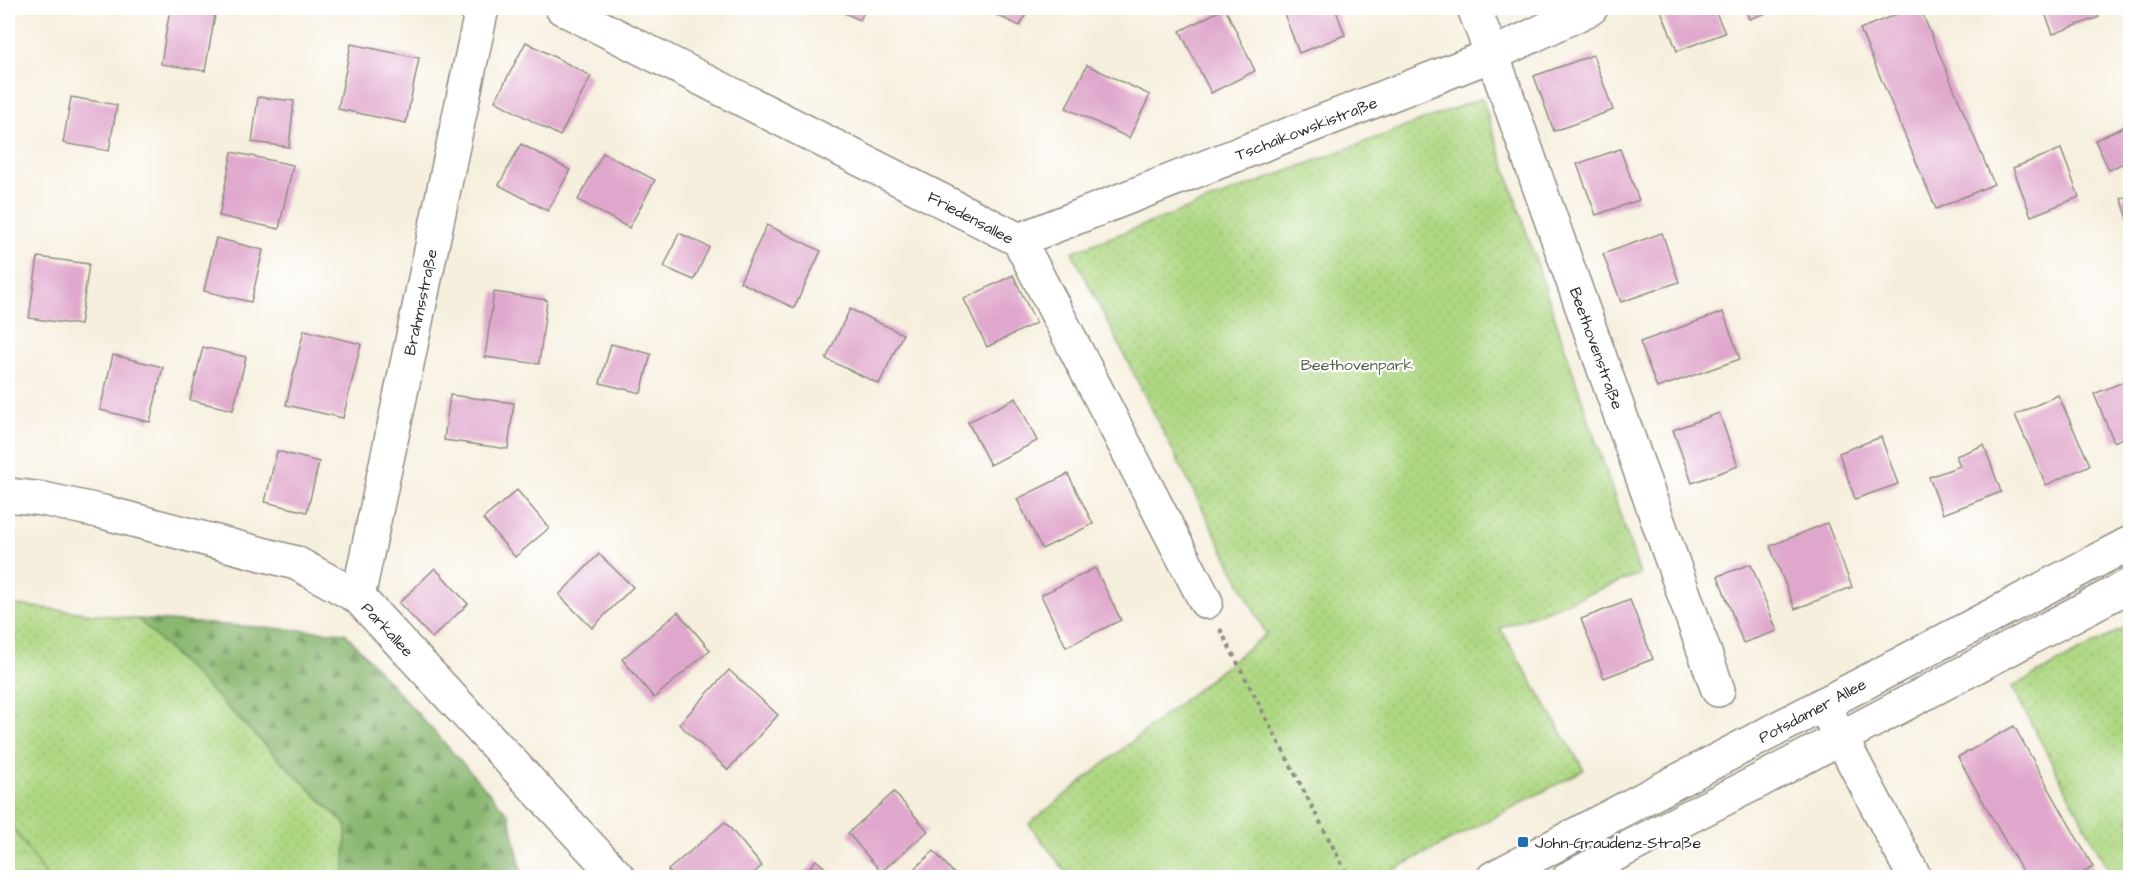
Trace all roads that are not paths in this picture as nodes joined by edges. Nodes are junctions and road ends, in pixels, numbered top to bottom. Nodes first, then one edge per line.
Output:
1 (482, 8) edge
2 (562, 8) edge
3 (1474, 8) edge
4 (1591, 8) edge
5 (1492, 55) junction
6 (1019, 240) junction
7 (8, 495) edge
8 (2130, 543) edge
9 (2130, 585) edge
10 (358, 597) junction
11 (1206, 602) road end
12 (1718, 690) dead end
13 (1823, 704) junction
14 (1840, 738) junction
15 (619, 878) edge
16 (1492, 878) edge
17 (1569, 878) edge
18 (1915, 878) edge

1 - 10 street, Brahmsstraße
2 - 6 street, Friedensallee
3 - 5 street, Beethovenstraße
4 - 5 street, Tschaikowskistraße
5 - 6 street, Tschaikowskistraße
5 - 12 street, Beethovenstraße
6 - 11 street, Friedensallee
7 - 10 street, Parkallee
8 - 13 street, Potsdamer Allee
9 - 14 street
10 - 15 street, Parkallee
13 - 14 street
13 - 16 street, Potsdamer Allee
14 - 17 street
14 - 18 street

